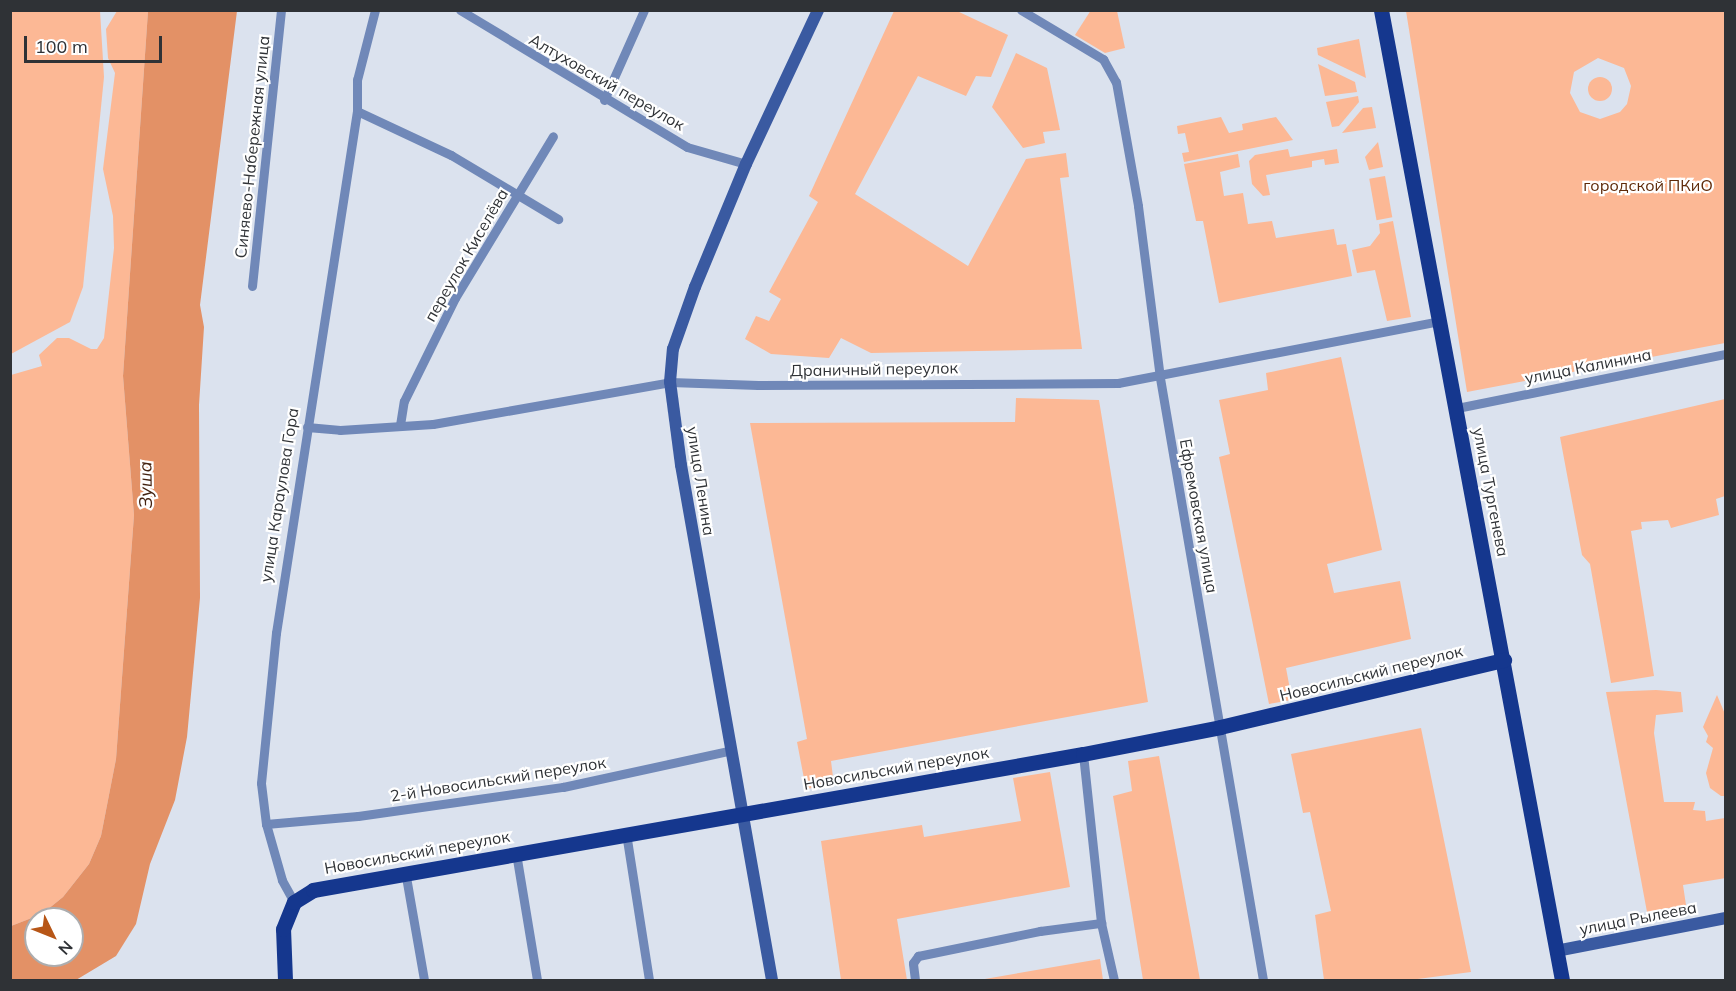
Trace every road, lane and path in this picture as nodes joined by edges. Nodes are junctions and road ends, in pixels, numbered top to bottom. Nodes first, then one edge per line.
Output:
1 (281, 10) edge
2 (375, 10) edge
3 (460, 10) edge
4 (644, 10) edge
5 (818, 10) edge
6 (1021, 10) edge
7 (1381, 10) edge
8 (604, 100) junction
9 (357, 111) junction
10 (553, 136) dead end
11 (746, 164) junction
12 (518, 197) junction
13 (558, 219) dead end
14 (252, 286) dead end
15 (1439, 321) junction
16 (1725, 354) edge
17 (1160, 378) junction
18 (670, 382) junction
19 (1457, 408) junction
20 (400, 425) junction
21 (307, 427) junction
22 (1504, 660) junction
23 (1220, 727) junction
24 (732, 750) junction
25 (1083, 754) junction
26 (744, 812) junction
27 (266, 824) junction
28 (626, 833) junction
29 (516, 853) junction
30 (405, 871) junction
31 (294, 903) junction
32 (1725, 918) edge
33 (1101, 923) junction
34 (1556, 951) junction
35 (285, 981) edge
36 (424, 981) edge
37 (537, 981) edge
38 (649, 981) edge
39 (772, 981) edge
40 (915, 981) edge
41 (1114, 981) edge
42 (1263, 981) edge
43 (1562, 981) edge

1 - 14 street, Синяево-Набережная улица
2 - 9 street, улица Караулова Гора
3 - 8 street, Алтуховский переулок
4 - 8 street
5 - 11 main road, улица Ленина
6 - 17 street, Ефремовская улица
7 - 15 main road, улица Тургенева
8 - 11 street, Алтуховский переулок
9 - 12 street
9 - 21 street, улица Караулова Гора
10 - 12 street, переулок Киселёва
11 - 18 main road, улица Ленина
12 - 13 street
12 - 20 street, переулок Киселёва
15 - 17 street, Драничный переулок
15 - 19 main road, улица Тургенева
16 - 19 street, улица Калинина
17 - 18 street, Драничный переулок
17 - 23 street, Ефремовская улица
18 - 20 street, Драничный переулок
18 - 24 main road, улица Ленина
19 - 22 main road, улица Тургенева
20 - 21 street, Драничный переулок
21 - 27 street, улица Караулова Гора
22 - 23 main road, Новосильский переулок
22 - 34 main road, улица Тургенева
23 - 25 main road, Новосильский переулок
23 - 42 street, Ефремовская улица
24 - 26 main road, улица Ленина
24 - 27 street, 2-й Новосильский переулок
25 - 26 main road, Новосильский переулок
25 - 33 street
26 - 28 main road, Новосильский переулок
26 - 39 main road, улица Ленина
27 - 31 street, улица Караулова Гора
28 - 29 main road, Новосильский переулок
28 - 38 street
29 - 30 main road, Новосильский переулок
29 - 37 street
30 - 31 main road, Новосильский переулок
30 - 36 street
31 - 35 main road
32 - 34 main road, улица Рылеева
33 - 40 street
33 - 41 street
34 - 43 main road, улица Тургенева

